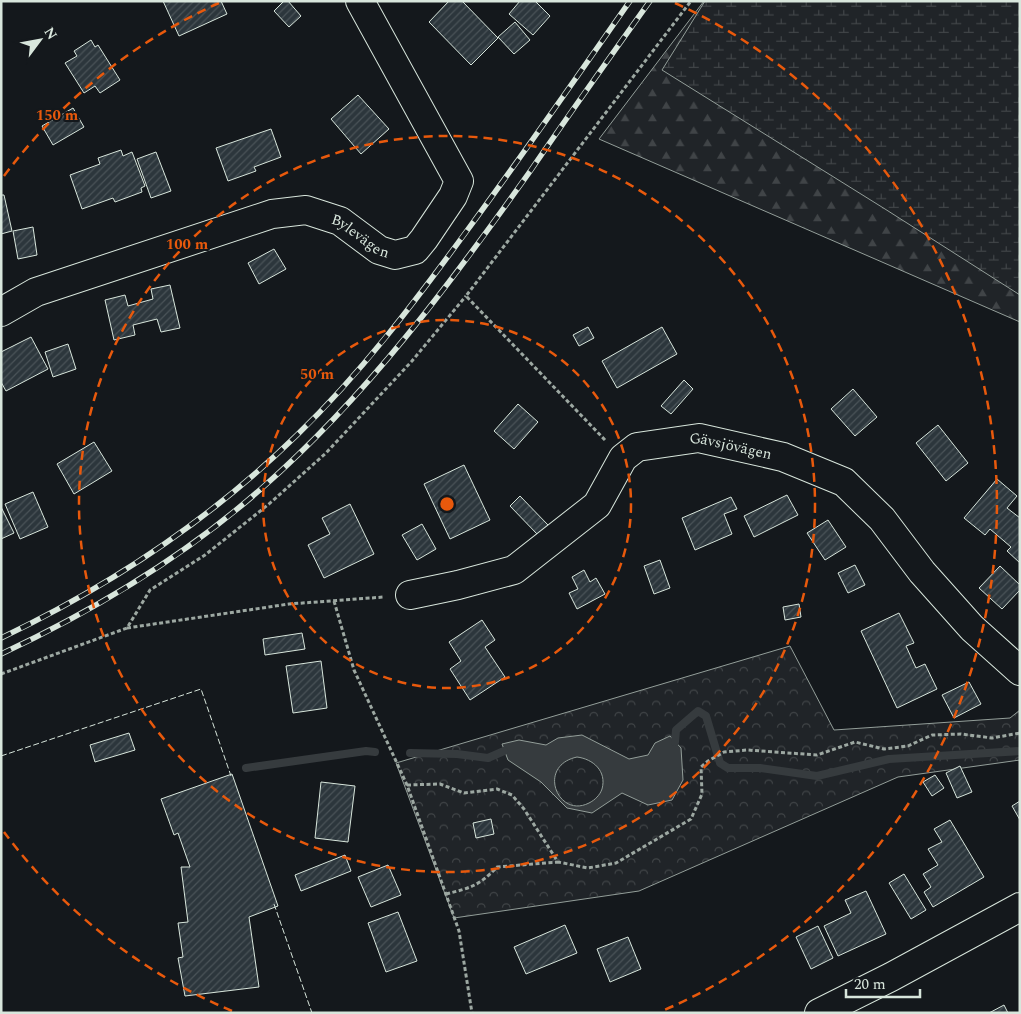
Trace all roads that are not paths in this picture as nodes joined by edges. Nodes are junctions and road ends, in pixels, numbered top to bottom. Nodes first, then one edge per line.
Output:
1 (360, 1) edge
2 (1, 312) edge
3 (410, 595) road end
4 (1020, 671) edge
5 (1020, 907) edge
6 (819, 1013) edge

1 - 2 street, Bylevägen
3 - 4 street, Gävsjövägen
5 - 6 street

